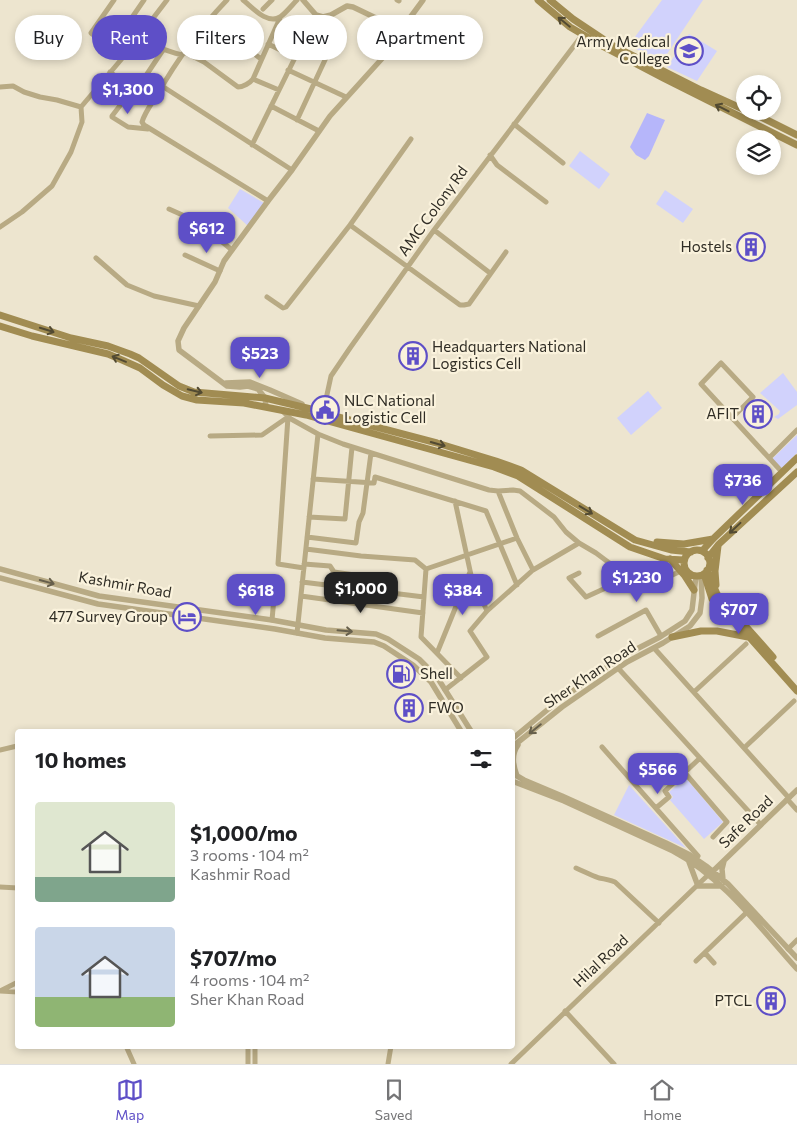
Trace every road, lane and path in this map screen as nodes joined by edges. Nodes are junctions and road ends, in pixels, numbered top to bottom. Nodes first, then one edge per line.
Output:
1 (114, 0) edge
2 (144, 0) edge
3 (167, 0) edge
4 (227, 0) edge
5 (243, 0) edge
6 (272, 0) edge
7 (297, 0) edge
8 (303, 0) edge
9 (423, 0) edge
10 (538, 0) edge
11 (550, 0) edge
12 (262, 9) dead end
13 (104, 15) edge
14 (134, 15) edge
15 (155, 15) edge
16 (212, 15) edge
17 (283, 15) edge
18 (316, 15) edge
19 (333, 15) edge
20 (370, 15) edge
21 (412, 15) edge
22 (274, 20) edge
23 (274, 31) edge
24 (583, 34) junction
25 (268, 44) junction
26 (274, 47) edge
27 (264, 53) edge
28 (120, 60) edge
29 (157, 60) edge
30 (179, 60) edge
31 (199, 60) edge
32 (261, 60) edge
33 (293, 60) edge
34 (325, 60) edge
35 (380, 60) edge
36 (288, 70) junction
37 (110, 72) junction
38 (253, 78) junction
39 (314, 83) junction
40 (162, 86) junction
41 (0, 87) edge
42 (132, 90) junction
43 (279, 90) junction
44 (346, 97) junction
45 (272, 106) junction
46 (736, 106) edge
47 (81, 107) junction
48 (296, 120) junction
49 (767, 120) edge
50 (514, 124) junction
51 (151, 129) junction
52 (319, 132) junction
53 (796, 134) edge
54 (411, 139) dead end
55 (789, 141) junction
56 (252, 145) junction
57 (797, 146) edge
58 (490, 155) junction
59 (563, 163) dead end
60 (292, 170) junction
61 (268, 201) junction
62 (546, 202) dead end
63 (169, 209) dead end
64 (350, 226) junction
65 (0, 227) edge
66 (434, 230) junction
67 (232, 250) junction
68 (506, 252) dead end
69 (185, 255) dead end
70 (96, 258) dead end
71 (407, 267) junction
72 (220, 271) junction
73 (490, 273) junction
74 (267, 297) dead end
75 (199, 306) junction
76 (0, 315) edge
77 (0, 326) edge
78 (224, 383) junction
79 (265, 398) junction
80 (266, 407) junction
81 (281, 410) junction
82 (315, 410) junction
83 (323, 413) junction
84 (288, 417) junction
85 (732, 418) junction
86 (797, 430) edge
87 (318, 434) junction
88 (210, 436) dead end
89 (352, 447) junction
90 (371, 453) junction
91 (769, 458) junction
92 (797, 458) edge
93 (782, 472) junction
94 (797, 472) edge
95 (313, 479) junction
96 (349, 482) junction
97 (366, 483) junction
98 (498, 491) junction
99 (455, 501) junction
100 (309, 517) junction
101 (307, 537) junction
102 (517, 538) junction
103 (716, 541) junction
104 (644, 542) junction
105 (579, 543) junction
106 (500, 544) junction
107 (306, 549) junction
108 (702, 551) junction
109 (691, 552) junction
110 (467, 556) junction
111 (708, 558) junction
112 (670, 559) junction
113 (684, 560) junction
114 (304, 566) junction
115 (0, 569) edge
116 (426, 569) junction
117 (533, 570) junction
118 (683, 570) junction
119 (470, 572) junction
120 (579, 573) dead end
121 (624, 573) junction
122 (20, 574) junction
123 (702, 574) junction
124 (361, 576) dead end
125 (0, 578) edge
126 (17, 582) junction
127 (302, 582) junction
128 (517, 585) junction
129 (275, 587) dead end
130 (76, 590) junction
131 (694, 590) junction
132 (717, 594) junction
133 (301, 596) junction
134 (424, 596) junction
135 (74, 598) junction
136 (198, 610) junction
137 (487, 611) junction
138 (216, 612) junction
139 (423, 613) junction
140 (197, 618) junction
141 (215, 620) junction
142 (274, 621) junction
143 (298, 625) junction
144 (275, 629) junction
145 (297, 633) junction
146 (598, 636) dead end
147 (662, 636) junction
148 (672, 637) junction
149 (748, 637) junction
150 (746, 644) dead end
151 (654, 648) junction
152 (437, 653) junction
153 (618, 668) junction
154 (461, 678) junction
155 (797, 684) edge
156 (445, 690) junction
157 (797, 691) edge
158 (694, 692) junction
159 (794, 701) dead end
160 (460, 729) edge
161 (472, 729) edge
162 (522, 731) junction
163 (515, 732) edge
164 (515, 736) edge
165 (521, 741) junction
166 (515, 745) edge
167 (15, 746) edge
168 (602, 746) dead end
169 (744, 748) junction
170 (515, 749) edge
171 (0, 750) edge
172 (700, 758) junction
173 (685, 773) junction
174 (515, 777) edge
175 (515, 778) edge
176 (797, 790) edge
177 (788, 799) junction
178 (656, 808) junction
179 (797, 810) edge
180 (761, 825) junction
181 (713, 837) dead end
182 (698, 856) dead end
183 (688, 859) junction
184 (724, 861) junction
185 (576, 868) dead end
186 (710, 873) junction
187 (723, 883) junction
188 (698, 886) junction
189 (0, 887) edge
190 (15, 888) edge
191 (747, 912) junction
192 (659, 923) junction
193 (797, 940) edge
194 (788, 948) junction
195 (705, 953) junction
196 (797, 958) edge
197 (696, 961) dead end
198 (714, 963) dead end
199 (797, 969) edge
200 (15, 984) edge
201 (15, 992) edge
202 (566, 1011) junction
203 (127, 1049) edge
204 (248, 1049) edge
205 (255, 1049) edge
206 (390, 1049) edge
207 (134, 1064) edge
208 (248, 1064) edge
209 (255, 1064) edge
210 (388, 1064) edge
211 (511, 1064) edge
212 (614, 1064) edge

1 - 13 street
2 - 14 street
3 - 15 street
4 - 16 street
5 - 22 street
6 - 12 street
7 - 17 street
8 - 18 street
9 - 21 street
24 -> 10 main road
11 - 46 main road
19 - 20 street
23 - 25 street
24 - 50 street, AMC Colony Rd
55 -> 24 main road
25 - 26 street
25 - 27 street
28 - 37 street
29 - 42 street
30 - 40 street
31 - 38 street
32 - 38 street
33 - 36 street
34 - 39 street
35 - 44 street
36 - 39 street
36 - 43 street
37 - 42 street
37 - 47 street
38 - 43 street
39 - 44 street
39 - 48 street
40 - 51 street
40 - 56 street
41 - 47 street
42 - 51 street
43 - 45 street
44 - 52 street
45 - 48 street
45 - 56 street
47 - 65 street
48 - 52 street
49 - 53 main road
50 - 58 street, AMC Colony Rd
50 - 59 street
51 - 61 street
52 - 60 street
53 - 55 street
54 - 64 street
55 - 57 main road
56 - 60 street
58 - 62 street
58 - 66 street, AMC Colony Rd
60 - 61 street
61 - 67 street
63 - 67 street
64 - 71 street
64 - 74 street
66 - 71 street, AMC Colony Rd
66 - 73 street
67 - 72 street
68 - 73 street
69 - 72 street
70 - 75 street
71 - 73 street
71 - 83 street, AMC Colony Rd
72 - 75 street
75 - 78 street
76 -> 79 main road
80 -> 77 main road
78 - 79 street
78 - 82 street
79 - 80 street
79 - 82 main road
80 - 81 main road
81 - 84 street
81 - 112 main road
82 - 83 main road
83 -> 104 main road
84 - 87 street
84 - 88 street
84 - 114 street
85 - 85 street
85 - 91 street
86 - 91 street
87 - 89 street
87 - 95 street
89 - 90 street
89 - 96 street
90 - 97 street
90 - 98 street
91 - 93 street
92 - 93 main road
93 - 103 main road
94 -> 103 main road
95 - 96 street
95 - 100 street
96 - 97 street
96 - 100 street
97 - 99 street
97 - 101 street
98 - 102 street
98 - 105 street
99 - 106 street
99 - 110 street
100 - 101 street
101 - 107 street
102 - 106 street
102 - 117 street
103 - 104 main road
103 - 108 main road
103 - 111 main road
103 - 132 main road
104 - 109 main road
105 - 117 street
105 - 121 street
106 - 110 street
106 - 128 street
107 - 114 street
107 - 116 street
108 - 109 main road
108 - 111 main road
109 - 113 main road
110 - 116 street
110 - 119 street
111 - 123 main road
112 - 113 main road
112 - 118 main road
113 - 118 main road
114 - 124 street
114 - 127 street
115 - 122 street, Kashmir Road
116 - 134 street
117 - 128 street
118 - 121 street
118 - 123 main road
118 - 131 main road
119 - 137 street
119 - 152 street
120 - 121 street
122 - 126 street
122 -> 130 street, Kashmir Road
123 - 131 street, Sher Khan Road
123 - 132 main road
123 - 148 street, Sher Khan Road
123 - 149 main road
125 - 126 street, Kashmir Road
126 - 135 street, Kashmir Road
127 - 133 street
127 - 134 street
128 - 137 street
129 - 142 street
130 - 135 street
130 - 136 street, Kashmir Road
131 - 147 street, Sher Khan Road
132 - 155 main road
133 - 139 street
133 - 143 street
134 - 139 street
135 - 140 street, Kashmir Road
136 - 138 street, Kashmir Road
136 - 140 street
137 - 154 street
138 - 141 street
138 - 142 street, Kashmir Road
139 - 152 street
140 - 141 street, Kashmir Road
141 - 144 street, Kashmir Road
142 - 143 street, Kashmir Road
142 - 144 street
143 - 145 street
143 -> 156 street, Kashmir Road
144 - 145 street, Kashmir Road
145 - 160 street, Kashmir Road
146 - 147 street
147 - 162 street, Sher Khan Road
148 - 149 main road
148 - 151 street, Sher Khan Road
149 - 157 main road
150 - 158 street
151 - 153 street, Sher Khan Road
151 - 158 street
152 - 154 street
153 -> 165 street, Sher Khan Road
153 - 172 street
154 - 156 street
156 - 161 street, Kashmir Road
158 - 169 street
159 - 169 street
162 - 163 street
162 - 164 street, Sher Khan Road
165 - 166 street, Sher Khan Road
165 - 170 street
167 - 171 street
168 - 178 street
169 - 177 street
172 - 173 street
172 - 180 street
173 - 178 street
173 - 181 street
174 - 186 street
175 - 183 street
176 - 177 street, Safe Road
177 - 179 street
177 - 180 street, Safe Road
178 - 182 street
180 - 184 street, Safe Road
183 - 186 street
183 - 188 street
184 - 186 street, Safe Road
184 - 187 street
185 - 192 street
186 - 187 street
186 - 188 street, Hilal Road
187 - 188 street
187 - 191 street
187 - 194 street
188 - 192 street, Hilal Road
189 - 190 street
191 - 195 street
191 - 199 street
192 - 202 street, Hilal Road
193 - 194 street
194 - 196 street
195 - 197 street
195 - 198 street
200 - 201 street
202 - 211 street, Hilal Road
202 - 212 street
203 - 207 street
204 - 208 street
205 - 209 street
206 - 210 street

